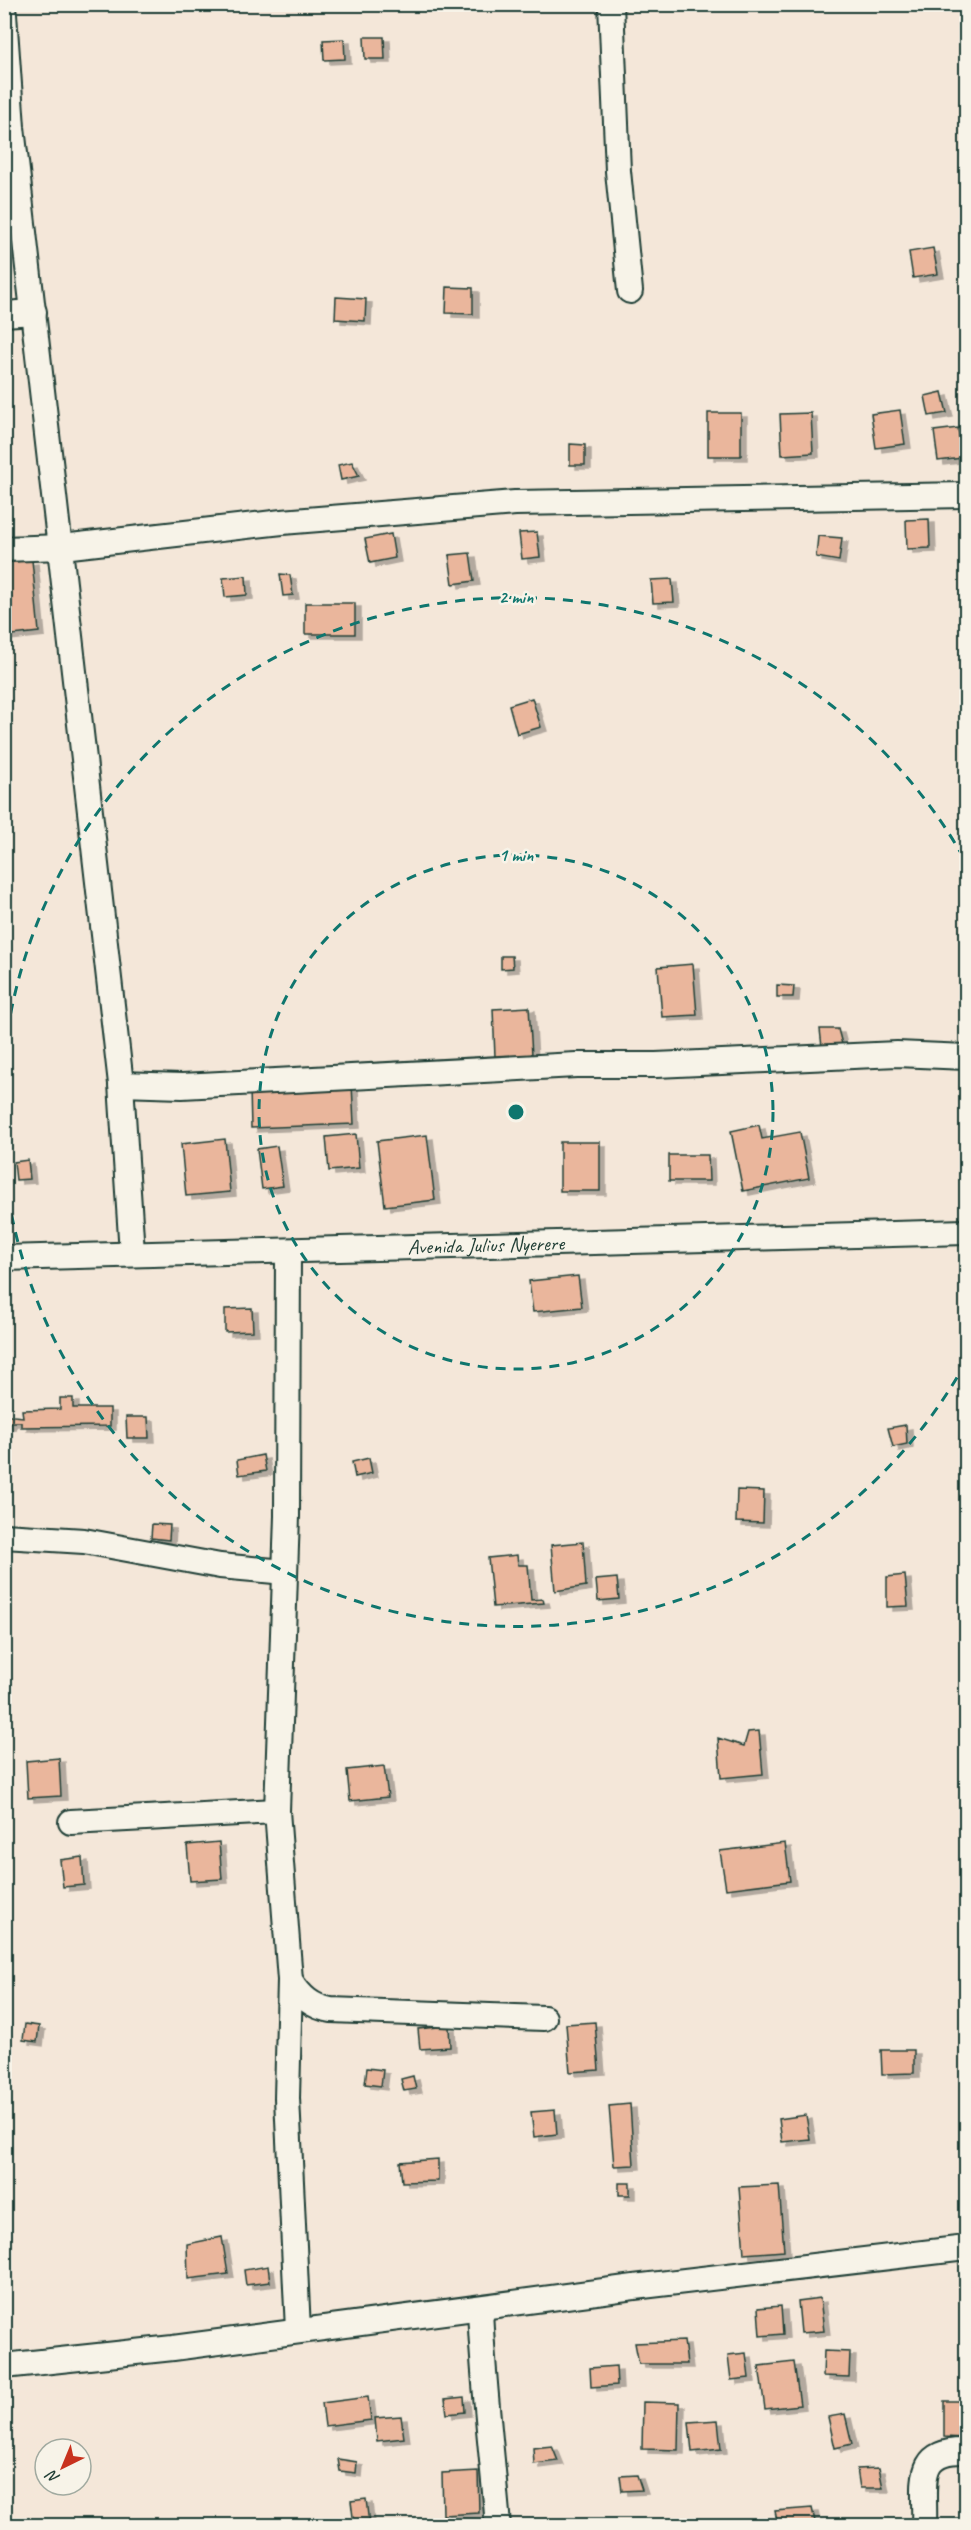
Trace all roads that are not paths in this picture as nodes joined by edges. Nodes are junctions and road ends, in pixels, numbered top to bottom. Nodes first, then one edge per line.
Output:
1 (611, 4) edge
2 (4, 14) edge
3 (630, 291) dead end
4 (34, 312) junction
5 (4, 315) edge
6 (966, 495) edge
7 (62, 548) junction
8 (4, 549) edge
9 (966, 1057) edge
10 (121, 1084) junction
11 (966, 1232) edge
12 (288, 1252) junction
13 (132, 1253) junction
14 (4, 1258) edge
15 (4, 1536) edge
16 (285, 1572) junction
17 (277, 1811) junction
18 (71, 1822) dead end
19 (290, 1980) junction
20 (544, 2018) dead end
21 (966, 2248) edge
22 (480, 2310) junction
23 (298, 2330) junction
24 (4, 2367) edge
25 (966, 2451) edge
26 (498, 2526) edge
27 (924, 2526) edge

1 - 3 street
2 - 4 street
4 - 5 street
4 - 7 street
6 - 7 street
7 - 8 street
7 - 10 street
9 - 10 street
10 - 13 street
11 - 12 street, Avenida Julius Nyerere
12 - 13 street, Avenida Julius Nyerere
12 - 16 street
13 - 14 street, Avenida Julius Nyerere
15 - 16 street
16 - 17 street
17 - 18 street
17 - 19 street
19 - 20 street
19 - 23 street
21 - 22 street
22 - 23 street
22 - 26 street
23 - 24 street
25 - 27 street

